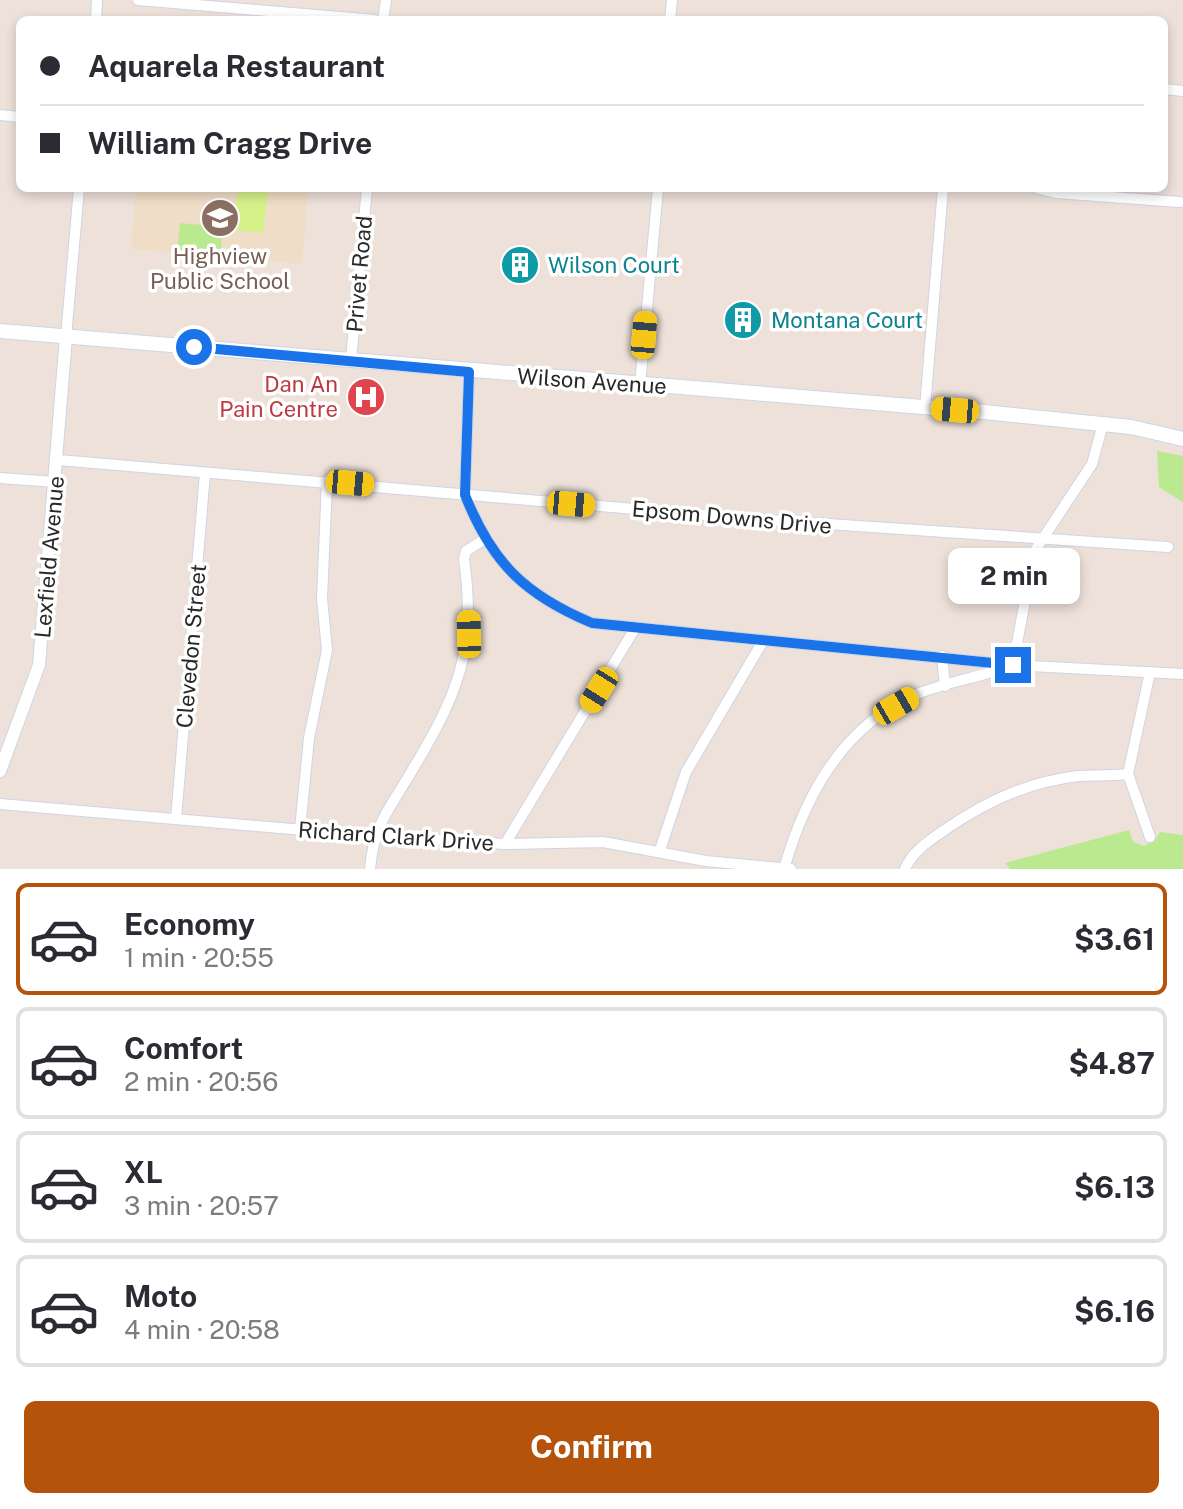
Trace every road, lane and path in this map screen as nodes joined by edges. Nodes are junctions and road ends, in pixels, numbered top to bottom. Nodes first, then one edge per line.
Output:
1 (138, 0) edge
2 (328, 16) edge
3 (79, 192) edge
4 (367, 192) edge
5 (658, 192) edge
6 (943, 192) edge
7 (1052, 192) edge
8 (1180, 202) dead end
9 (0, 331) edge
10 (66, 337) junction
11 (351, 360) junction
12 (469, 372) junction
13 (640, 385) junction
14 (925, 408) junction
15 (1103, 424) junction
16 (1183, 439) edge
17 (58, 460) junction
18 (205, 473) junction
19 (0, 478) edge
20 (327, 481) junction
21 (55, 482) junction
22 (465, 495) junction
23 (485, 539) junction
24 (1041, 541) junction
25 (1168, 547) dead end
26 (634, 630) junction
27 (763, 641) junction
28 (942, 656) junction
29 (1013, 665) junction
30 (1150, 672) junction
31 (1183, 674) edge
32 (945, 686) junction
33 (0, 771) edge
34 (1128, 774) junction
35 (0, 804) edge
36 (176, 819) junction
37 (300, 829) junction
38 (373, 836) junction
39 (1150, 837) dead end
40 (505, 844) junction
41 (660, 850) junction
42 (370, 869) edge
43 (784, 869) edge
44 (791, 869) edge
45 (905, 869) edge

1 - 2 street
3 - 10 street
4 - 11 street, Privet Road
5 - 13 street
6 - 14 street
7 - 8 street
9 - 10 main road, Wilson Avenue
10 - 11 main road, Wilson Avenue
10 - 17 street, Lexfield Avenue
11 - 12 main road, Wilson Avenue
12 - 13 main road, Wilson Avenue
12 - 22 street
13 - 14 main road, Wilson Avenue
14 - 15 main road, Wilson Avenue
15 - 16 main road, Wilson Avenue
15 - 24 street
17 - 18 street, Epsom Downs Drive
17 - 21 street, Lexfield Avenue
18 - 20 street, Epsom Downs Drive
18 - 36 street, Clevedon Street
19 - 21 street
20 - 22 street, Epsom Downs Drive
20 - 37 street
21 - 33 street, Lexfield Avenue
22 - 23 street
22 - 24 street, Epsom Downs Drive
23 - 26 street
23 - 38 street
24 - 25 street, Epsom Downs Drive
24 - 29 street
26 - 27 street
26 - 40 street
27 - 28 street
27 - 41 street
28 - 29 street
28 - 32 street
29 - 30 street
29 - 32 street
30 - 31 street
30 - 34 street
32 - 43 street
34 - 39 street
34 - 45 street
35 - 36 street, Richard Clark Drive
36 - 37 street, Richard Clark Drive
37 - 38 street, Richard Clark Drive
38 - 40 street, Richard Clark Drive
38 - 42 street
40 - 41 street, Richard Clark Drive
41 - 43 street, Richard Clark Drive
43 - 44 street, Richard Clark Drive

